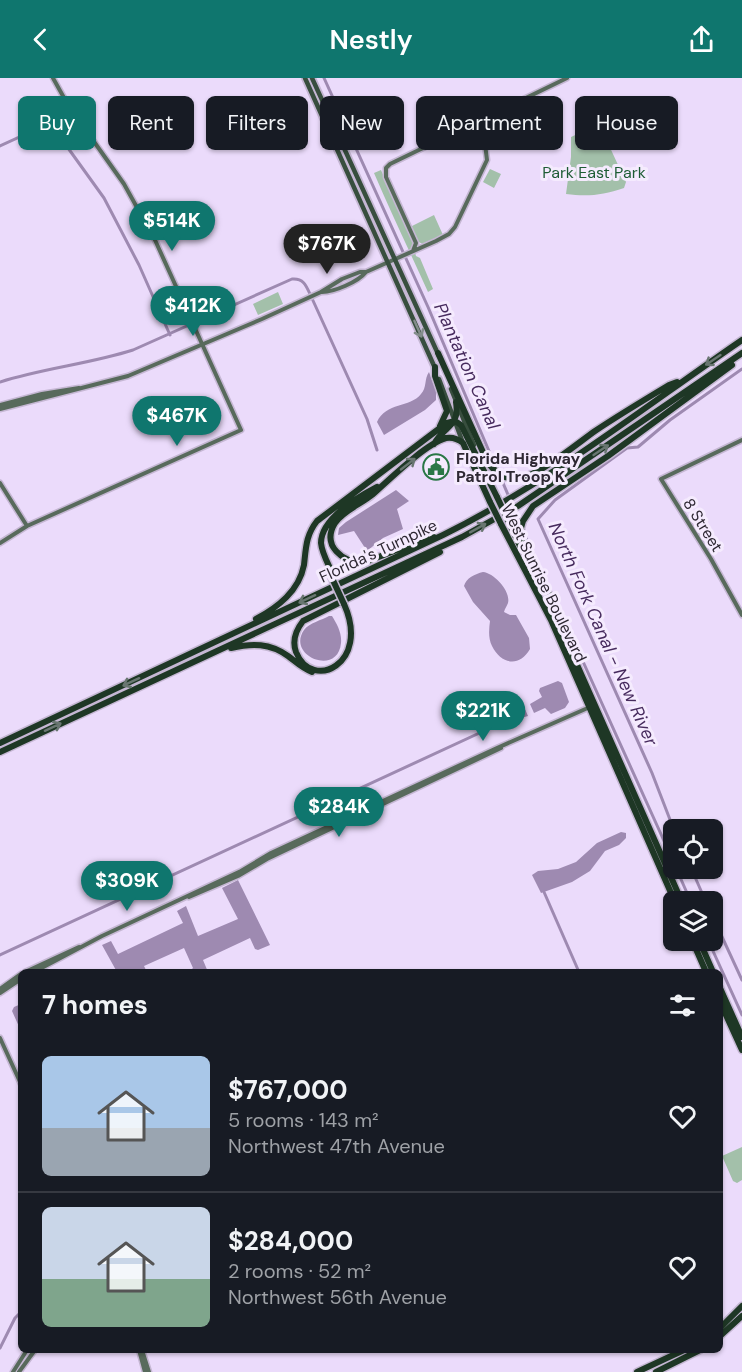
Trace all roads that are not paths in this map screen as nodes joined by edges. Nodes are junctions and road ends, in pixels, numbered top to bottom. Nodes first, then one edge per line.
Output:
1 (53, 78) edge
2 (304, 78) edge
3 (312, 78) edge
4 (567, 78) edge
5 (530, 96) edge
6 (419, 150) edge
7 (487, 150) edge
8 (341, 153) junction
9 (416, 243) junction
10 (423, 247) junction
11 (413, 251) junction
12 (395, 259) junction
13 (388, 262) junction
14 (742, 340) edge
15 (202, 345) junction
16 (438, 353) junction
17 (742, 353) edge
18 (742, 358) edge
19 (435, 368) junction
20 (683, 380) junction
21 (456, 402) junction
22 (0, 407) edge
23 (455, 421) junction
24 (436, 431) junction
25 (742, 440) edge
26 (464, 443) junction
27 (433, 444) junction
28 (487, 476) junction
29 (0, 483) edge
30 (383, 484) junction
31 (355, 493) junction
32 (474, 519) junction
33 (27, 526) junction
34 (462, 537) junction
35 (0, 543) edge
36 (332, 575) junction
37 (346, 603) junction
38 (742, 615) edge
39 (228, 636) junction
40 (216, 652) junction
41 (574, 660) junction
42 (591, 707) junction
43 (0, 743) edge
44 (0, 752) edge
45 (622, 782) junction
46 (636, 799) junction
47 (659, 858) junction
48 (674, 891) edge
49 (81, 947) junction
50 (697, 951) edge
51 (704, 951) edge
52 (32, 969) edge
53 (40, 969) edge
54 (705, 969) edge
55 (712, 969) edge
56 (18, 976) edge
57 (18, 981) edge
58 (0, 988) edge
59 (0, 993) edge
60 (723, 995) edge
61 (723, 1009) edge
62 (742, 1036) edge
63 (0, 1038) edge
64 (742, 1050) edge
65 (18, 1077) edge
66 (742, 1306) edge
67 (742, 1316) edge
68 (723, 1325) edge
69 (723, 1333) edge
70 (25, 1353) edge
71 (32, 1353) edge
72 (142, 1353) edge
73 (678, 1353) edge
74 (694, 1353) edge
75 (14, 1372) edge
76 (20, 1372) edge
77 (147, 1372) edge
78 (637, 1372) edge
79 (656, 1372) edge

1 - 15 street
2 - 8 main road, West Sunrise Boulevard
3 - 8 main road, West Sunrise Boulevard
4 - 5 street
6 - 9 street
7 - 10 street
8 - 12 main road, West Sunrise Boulevard
8 - 13 main road, West Sunrise Boulevard
9 - 10 street
9 - 11 street
10 - 11 street
11 - 12 street
12 - 13 street
12 - 16 main road, West Sunrise Boulevard
13 - 15 street
13 -> 19 main road, West Sunrise Boulevard
14 -> 20 highway, Florida's Turnpike
15 - 22 street
15 - 33 street
16 - 20 highway
16 - 21 main road, West Sunrise Boulevard
34 -> 17 highway, Florida's Turnpike
18 - 41 highway
19 - 23 main road, West Sunrise Boulevard
19 - 24 highway
20 - 32 highway, Florida's Turnpike
21 - 23 highway
21 - 28 main road, West Sunrise Boulevard
23 - 24 highway
23 - 26 main road, West Sunrise Boulevard
23 - 27 highway
23 - 28 highway
24 - 31 highway
25 - 38 street, 8 Street
26 - 27 highway
26 - 42 highway, West Sunrise Boulevard, bridge
30 -> 27 highway
28 - 41 highway, West Sunrise Boulevard, bridge
29 - 33 street
30 - 32 highway
30 - 36 highway
31 - 36 highway
31 - 39 highway
32 -> 39 highway, Florida's Turnpike
33 - 35 street
34 - 37 highway
34 - 40 highway, Florida's Turnpike
36 - 37 highway, bridge
37 - 40 highway
39 -> 43 highway, Florida's Turnpike
44 -> 40 highway, Florida's Turnpike
41 - 42 highway, West Sunrise Boulevard
42 - 45 highway, West Sunrise Boulevard
42 - 46 highway, West Sunrise Boulevard
42 - 49 street
45 - 46 highway
45 - 47 highway, West Sunrise Boulevard
46 - 47 highway, West Sunrise Boulevard
47 - 48 highway, West Sunrise Boulevard
49 - 52 street
49 - 53 street
50 - 54 highway
51 - 55 highway
56 - 58 street
57 - 59 street
60 - 62 highway
61 - 64 highway
63 - 65 street
66 - 68 highway
67 - 69 highway
70 - 75 street
71 - 76 street
72 - 77 street
73 - 78 highway
74 - 79 highway

